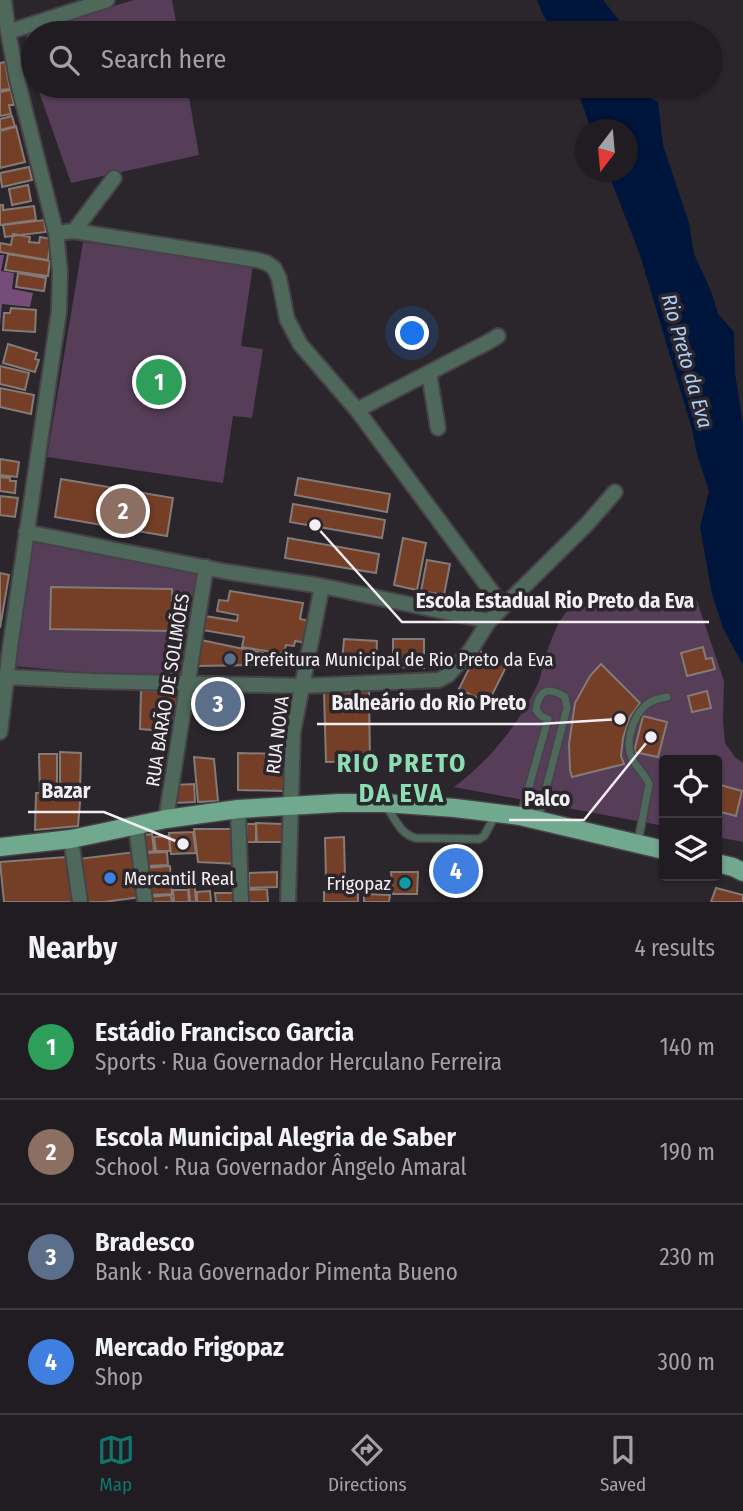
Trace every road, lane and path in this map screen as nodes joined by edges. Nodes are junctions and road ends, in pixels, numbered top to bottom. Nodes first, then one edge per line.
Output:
1 (4, 0) edge
2 (107, 0) edge
3 (42, 21) edge
4 (21, 28) edge
5 (8, 32) junction
6 (21, 91) edge
7 (23, 98) edge
8 (114, 178) dead end
9 (75, 231) junction
10 (56, 233) junction
11 (498, 336) dead end
12 (429, 373) junction
13 (357, 410) junction
14 (438, 428) dead end
15 (615, 492) dead end
16 (26, 532) junction
17 (206, 567) junction
18 (322, 586) junction
19 (503, 607) junction
20 (489, 621) junction
21 (5, 646) edge
22 (7, 677) junction
23 (187, 684) junction
24 (303, 686) junction
25 (667, 697) dead end
26 (0, 732) edge
27 (384, 803) junction
28 (291, 806) junction
29 (238, 808) junction
30 (496, 814) junction
31 (166, 818) junction
32 (529, 818) junction
33 (136, 825) junction
34 (71, 839) junction
35 (638, 843) junction
36 (0, 846) edge
37 (659, 849) edge
38 (80, 902) edge
39 (145, 902) edge
40 (241, 902) edge
41 (288, 902) edge

1 - 5 street
2 - 3 street
4 - 5 street
5 - 6 street
7 - 10 street
8 - 9 street
9 - 10 street
9 - 13 street
10 - 16 street
11 - 12 street
12 - 13 street
12 - 14 street
13 - 19 street
15 - 19 street
16 - 17 street
16 - 21 street
17 - 18 street
17 - 23 street, RUA BARÃO DE SOLIMÕES
18 - 20 street
18 - 24 street, RUA NOVA
19 - 20 street
20 - 24 street
21 - 22 street
22 - 23 street
22 - 26 street
23 - 24 street
23 - 31 street, RUA BARÃO DE SOLIMÕES
24 - 28 street, RUA NOVA
25 - 35 lane
27 - 28 main road
27 - 30 main road
27 - 30 lane
28 - 29 main road
28 - 41 street, RUA NOVA
29 - 31 main road
29 - 40 street
30 - 32 main road
31 - 33 main road
32 - 32 lane
32 - 35 main road
33 - 34 main road
33 - 39 street
34 - 36 main road
34 - 38 street
35 - 37 main road

